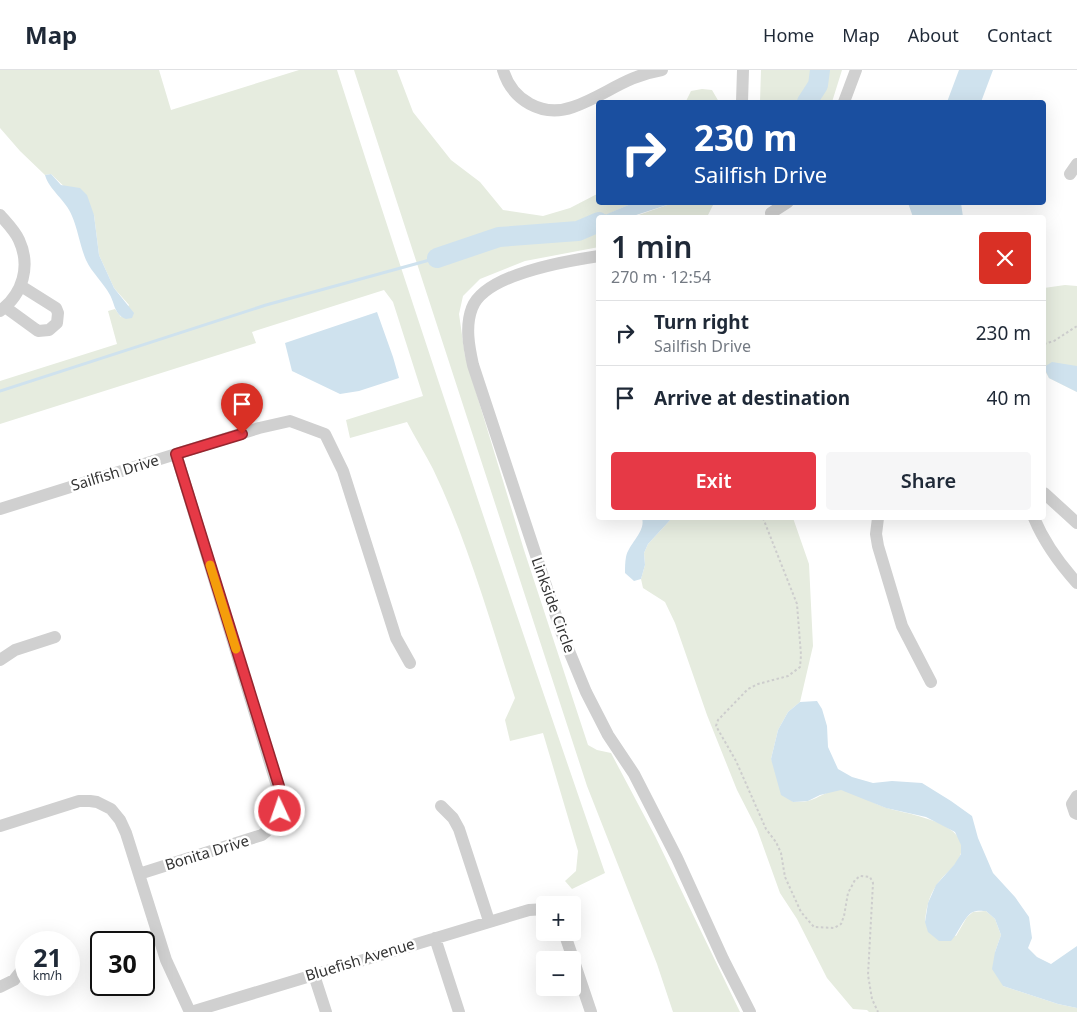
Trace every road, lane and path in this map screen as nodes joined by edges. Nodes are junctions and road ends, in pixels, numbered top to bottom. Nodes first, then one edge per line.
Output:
1 (503, 70) edge
2 (662, 70) edge
3 (743, 70) edge
4 (856, 70) edge
5 (742, 100) edge
6 (845, 100) edge
7 (782, 205) edge
8 (770, 211) edge
9 (0, 215) edge
10 (596, 256) edge
11 (21, 286) junction
12 (2, 309) edge
13 (1077, 326) edge
14 (1046, 343) edge
15 (176, 454) junction
16 (1046, 495) edge
17 (0, 509) edge
18 (764, 520) edge
19 (878, 520) edge
20 (1035, 520) edge
21 (1077, 523) edge
22 (1077, 583) edge
23 (55, 637) dead end
24 (0, 660) edge
25 (410, 663) dead end
26 (931, 682) dead end
27 (1077, 796) edge
28 (441, 806) dead end
29 (1077, 814) edge
30 (0, 826) edge
31 (139, 874) junction
32 (536, 910) edge
33 (489, 921) junction
34 (435, 938) junction
35 (567, 941) edge
36 (314, 975) junction
37 (15, 979) edge
38 (0, 987) edge
39 (191, 1012) edge
40 (326, 1012) edge
41 (459, 1012) edge
42 (591, 1012) edge
43 (750, 1012) edge
44 (878, 1012) edge

1 - 2 street
3 - 5 street
4 - 6 street
7 - 8 street
9 - 11 street
10 - 43 street, Linkside Circle
11 - 12 street
11 - 12 street
13 - 14 path
15 - 17 street, Sailfish Drive
15 - 25 street, Sailfish Drive
15 - 31 street, Bonita Drive
16 - 21 street
18 - 44 path
19 - 26 street
20 - 22 street
23 - 24 street
27 - 29 street
28 - 33 street
30 - 31 street
31 - 39 street
32 - 33 street, Bluefish Avenue
33 - 34 street, Bluefish Avenue
34 - 36 street, Bluefish Avenue
34 - 41 street
35 - 42 street
36 - 39 street, Bluefish Avenue
36 - 40 street
37 - 38 street

